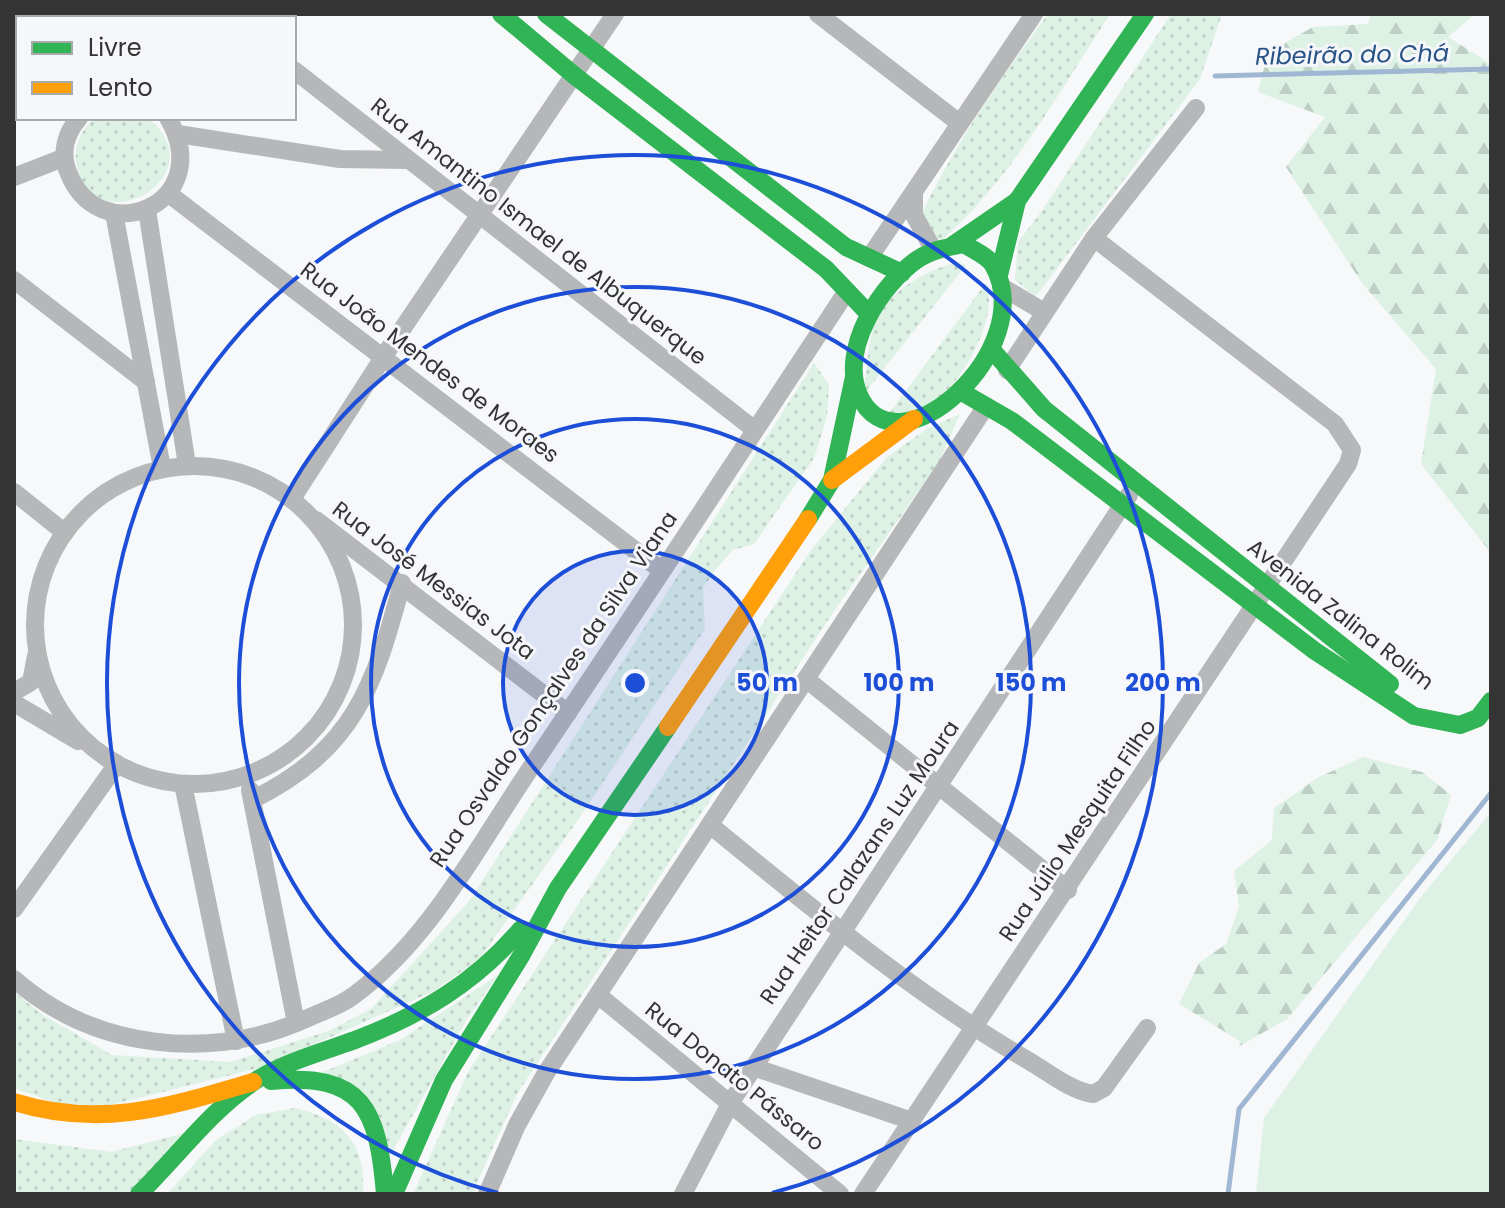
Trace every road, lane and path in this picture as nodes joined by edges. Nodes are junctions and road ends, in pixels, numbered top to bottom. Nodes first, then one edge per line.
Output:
1 (501, 14) edge
2 (546, 14) edge
3 (615, 14) edge
4 (818, 14) edge
5 (1034, 14) edge
6 (1145, 14) edge
7 (592, 49) junction
8 (296, 72) edge
9 (575, 76) junction
10 (1196, 108) dead end
11 (76, 120) edge
12 (958, 122) junction
13 (173, 126) edge
14 (63, 158) junction
15 (406, 160) junction
16 (14, 177) edge
17 (169, 194) junction
18 (914, 194) junction
19 (1017, 201) junction
20 (147, 210) junction
21 (114, 213) junction
22 (480, 213) junction
23 (1094, 238) junction
24 (953, 245) junction
25 (934, 251) junction
26 (869, 258) junction
27 (902, 273) junction
28 (14, 280) edge
29 (1001, 281) junction
30 (847, 291) junction
31 (1044, 312) junction
32 (868, 313) junction
33 (992, 350) junction
34 (384, 356) junction
35 (1007, 370) junction
36 (854, 377) junction
37 (146, 382) junction
38 (960, 391) junction
39 (986, 406) junction
40 (914, 419) junction
41 (755, 430) junction
42 (187, 465) junction
43 (162, 468) junction
44 (832, 480) junction
45 (1137, 483) junction
46 (14, 492) edge
47 (292, 499) junction
48 (1122, 504) junction
49 (309, 514) junction
50 (64, 532) junction
51 (661, 570) junction
52 (398, 580) junction
53 (348, 583) junction
54 (1266, 585) junction
55 (1255, 605) junction
56 (37, 641) junction
57 (806, 679) junction
58 (14, 692) edge
59 (1491, 701) edge
60 (14, 703) edge
61 (568, 713) junction
62 (1438, 721) junction
63 (117, 764) junction
64 (247, 776) junction
65 (183, 784) junction
66 (938, 788) junction
67 (252, 800) junction
68 (710, 825) junction
69 (558, 888) junction
70 (1068, 890) junction
71 (14, 909) edge
72 (841, 931) junction
73 (14, 979) edge
74 (598, 995) junction
75 (296, 1023) junction
76 (973, 1028) junction
77 (1147, 1028) dead end
78 (236, 1041) junction
79 (753, 1067) junction
80 (253, 1082) junction
81 (14, 1102) edge
82 (731, 1102) junction
83 (912, 1121) junction
84 (139, 1194) edge
85 (385, 1194) edge
86 (394, 1194) edge
87 (487, 1194) edge
88 (683, 1194) edge
89 (840, 1194) edge
90 (863, 1194) edge

1 - 9 main road
2 - 7 main road
3 - 7 street
4 - 12 street
5 - 12 street
6 - 19 main road
7 - 9 street
7 - 26 main road
8 - 15 street, Rua Amantino Ismael de Albuquerque
9 - 22 street
9 - 30 main road
10 - 23 street
11 - 14 street
12 - 18 street
13 - 15 street
13 - 17 street
14 - 16 street
14 - 21 street
15 - 22 street, Rua Amantino Ismael de Albuquerque
17 - 20 street
17 - 34 street, Rua João Mendes de Moraes
18 - 25 street
18 - 26 street
19 - 24 main road
19 - 29 main road
20 - 21 street
20 - 42 street
21 - 37 street
22 - 34 street
22 - 41 street, Rua Amantino Ismael de Albuquerque
23 - 31 street
23 - 54 street, Rua Júlio Mesquita Filho
24 - 25 main road
24 - 29 main road
25 - 27 main road
26 - 27 main road
27 - 32 main road
28 - 37 street
29 - 31 street
29 - 33 main road
30 - 32 main road
30 - 41 street, Rua Osvaldo Gonçalves da Silva Viana
31 - 35 street
32 - 36 main road
33 - 35 main road, Avenida Zalina Rolim
33 - 38 main road
34 - 47 street
34 - 51 street, Rua João Mendes de Moraes
35 - 45 main road, Avenida Zalina Rolim
36 - 40 main road
36 - 44 main road
37 - 43 street
38 - 39 main road, Avenida Zalina Rolim
38 - 40 main road
39 - 48 main road, Avenida Zalina Rolim
39 - 57 street
40 - 44 main road
41 - 51 street, Rua Osvaldo Gonçalves da Silva Viana
42 - 43 street
42 - 47 street
43 - 50 street
44 - 69 main road
45 - 48 street, Rua Heitor Calazans Luz Moura
45 - 54 main road, Avenida Zalina Rolim
46 - 50 street
47 - 49 street
48 - 55 main road, Avenida Zalina Rolim
48 - 66 street, Rua Heitor Calazans Luz Moura
49 - 52 street, Rua José Messias Jota
49 - 53 street
50 - 56 street
51 - 61 street, Rua Osvaldo Gonçalves da Silva Viana
52 - 53 street
52 - 61 street, Rua José Messias Jota
52 - 67 street
53 - 64 street
54 - 55 street, Rua Júlio Mesquita Filho
54 - 62 main road, Avenida Zalina Rolim
55 - 62 main road, Avenida Zalina Rolim
55 - 70 street, Rua Júlio Mesquita Filho
56 - 58 street
56 - 63 street
57 - 66 street
57 - 68 street
59 - 62 main road
60 - 63 street
61 - 75 street, Rua Osvaldo Gonçalves da Silva Viana
63 - 65 street
63 - 71 street
64 - 65 street
64 - 67 street
65 - 78 street
66 - 70 street
66 - 72 street, Rua Heitor Calazans Luz Moura
67 - 75 street
68 - 72 street
68 - 74 street
69 - 80 main road
69 - 86 main road
70 - 76 street, Rua Júlio Mesquita Filho
72 - 76 street
72 - 79 street, Rua Heitor Calazans Luz Moura
73 - 78 street, Rua Osvaldo Gonçalves da Silva Viana
74 - 82 street, Rua Donato Pássaro
74 - 87 street
75 - 78 street, Rua Osvaldo Gonçalves da Silva Viana
76 - 77 street
76 - 83 street, Rua Júlio Mesquita Filho
79 - 82 street, Rua Heitor Calazans Luz Moura
79 - 83 street
80 - 81 main road
80 - 84 main road
80 - 85 main road
82 - 88 street, Rua Heitor Calazans Luz Moura
82 - 89 street, Rua Donato Pássaro
83 - 90 street, Rua Júlio Mesquita Filho

